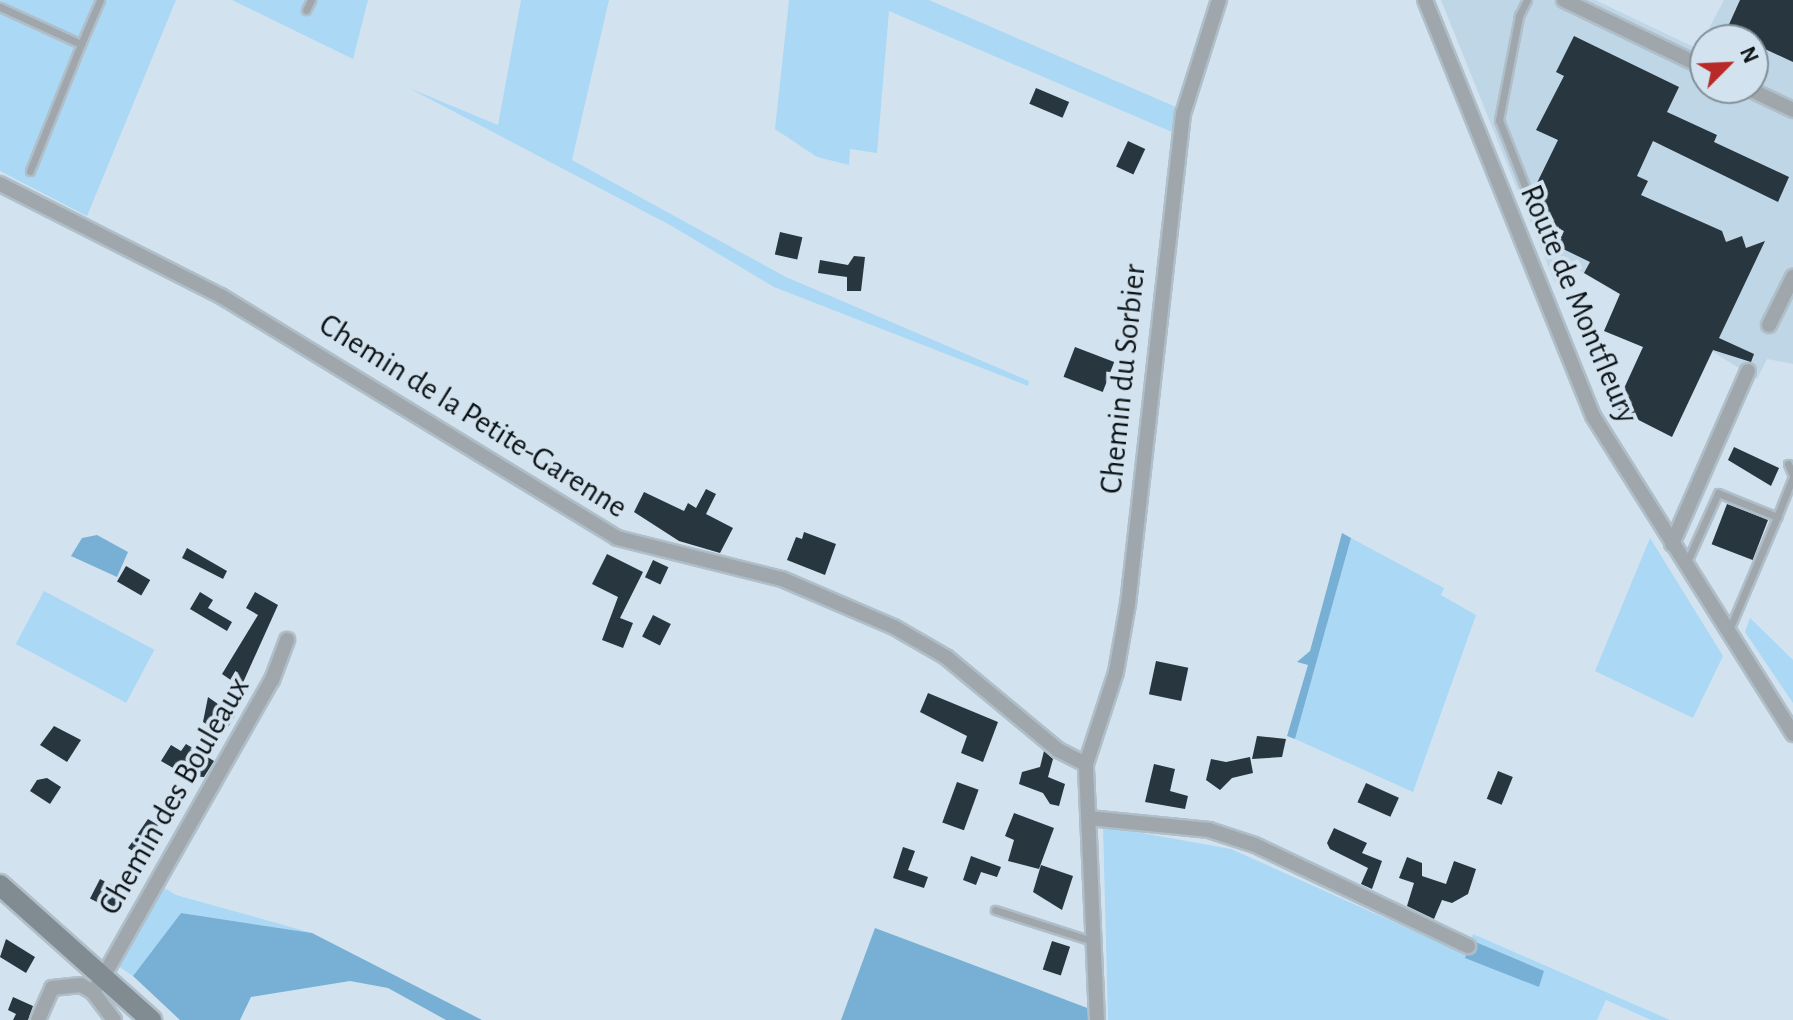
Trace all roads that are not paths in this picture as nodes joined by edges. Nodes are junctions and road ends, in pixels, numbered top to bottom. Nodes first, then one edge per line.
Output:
1 (100, 0) edge
2 (311, 0) edge
3 (1219, 0) edge
4 (1425, 0) edge
5 (1527, 0) edge
6 (1564, 0) edge
7 (0, 7) edge
8 (306, 10) dead end
9 (81, 44) junction
10 (1689, 60) edge
11 (1769, 99) edge
12 (1793, 110) edge
13 (30, 171) dead end
14 (0, 184) edge
15 (1542, 229) dead end
16 (1793, 277) edge
17 (1769, 325) dead end
18 (1748, 371) dead end
19 (1788, 464) dead end
20 (1793, 476) edge
21 (1777, 517) junction
22 (1672, 544) junction
23 (1686, 566) junction
24 (1729, 632) junction
25 (287, 640) dead end
26 (1793, 734) edge
27 (1086, 764) junction
28 (1089, 818) junction
29 (0, 885) edge
30 (995, 910) dead end
31 (1095, 942) junction
32 (1468, 946) dead end
33 (98, 984) junction
34 (38, 1020) edge
35 (114, 1020) edge
36 (151, 1020) edge
37 (1097, 1020) edge

1 - 9 lane
2 - 8 lane
3 - 27 street, Chemin du Sorbier
4 - 22 street, Route de Montfleury
5 - 15 lane
6 - 10 street
7 - 9 lane
9 - 13 lane
11 - 12 street
14 - 27 street, Chemin de la Petite-Garenne
16 - 17 street
18 - 22 street
19 - 20 lane
20 - 21 lane
21 - 23 lane
21 - 24 lane
22 - 23 street, Route de Montfleury
23 - 24 street, Route de Montfleury
24 - 26 street, Route de Montfleury
25 - 33 street, Chemin des Bouleaux
27 - 28 street
28 - 31 street
28 - 32 street
29 - 33 main road
30 - 31 lane
31 - 37 street
33 - 34 street
33 - 35 street
33 - 36 main road

